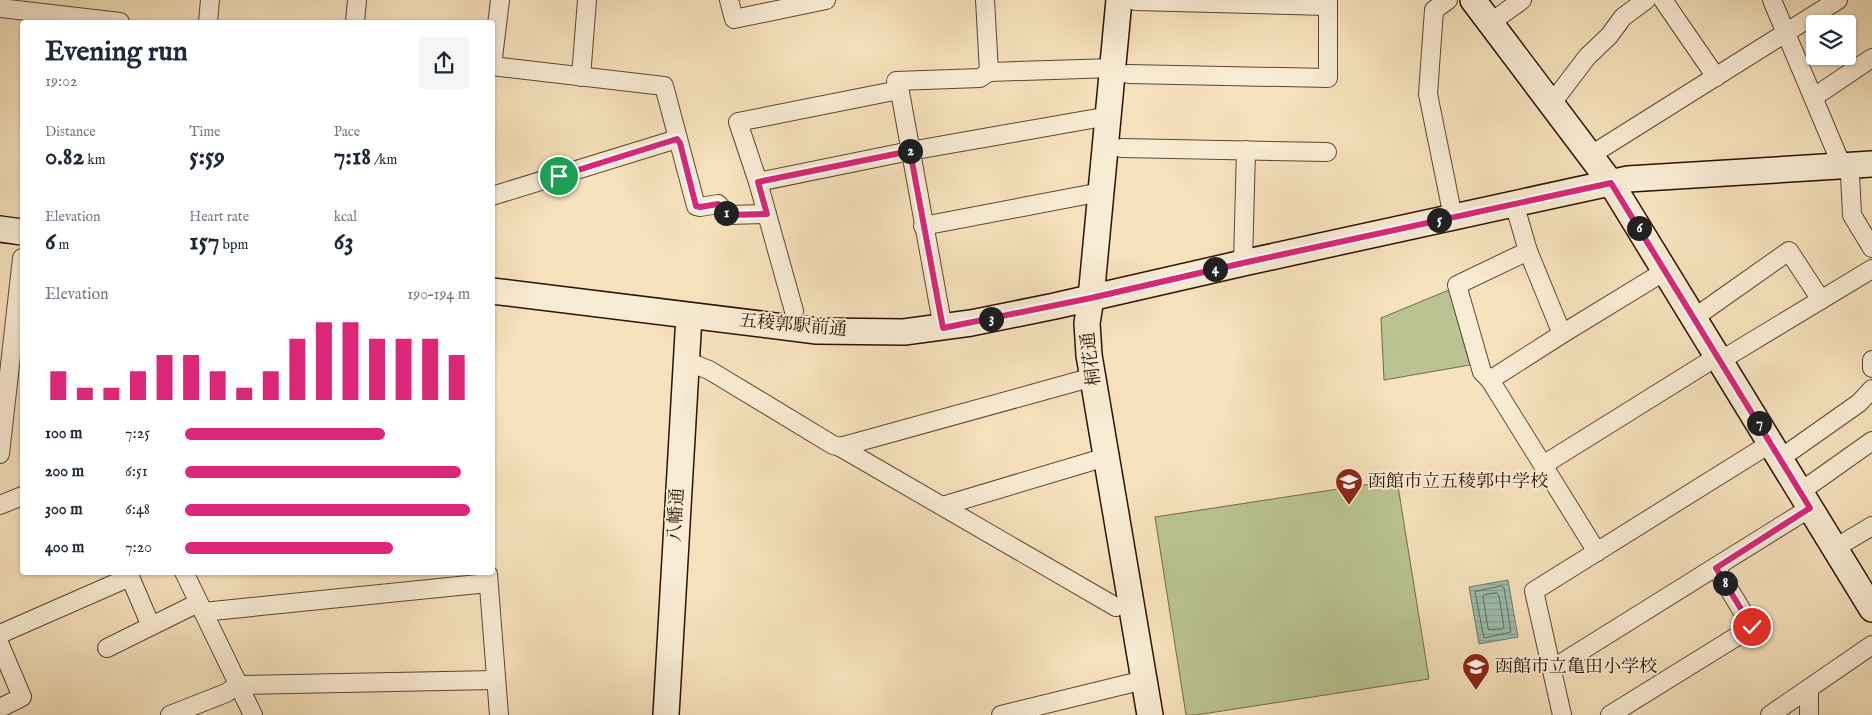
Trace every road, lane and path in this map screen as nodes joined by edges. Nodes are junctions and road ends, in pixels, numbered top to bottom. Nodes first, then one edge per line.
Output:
1 (210, 0) edge
2 (357, 0) edge
3 (500, 0) edge
4 (587, 0) edge
5 (729, 0) edge
6 (826, 0) edge
7 (985, 0) edge
8 (1448, 0) edge
9 (1473, 0) edge
10 (1522, 0) edge
11 (1646, 0) edge
12 (1663, 0) edge
13 (1772, 0) edge
14 (1838, 0) edge
15 (1127, 1) edge
16 (1328, 3) edge
17 (0, 8) edge
18 (54, 12) edge
19 (107, 20) edge
20 (208, 20) edge
21 (355, 20) edge
22 (1490, 22) junction
23 (1786, 34) junction
24 (495, 41) edge
25 (1872, 58) edge
26 (495, 66) edge
27 (1121, 71) junction
28 (989, 72) junction
29 (581, 76) junction
30 (1716, 77) junction
31 (898, 84) junction
32 (1814, 97) junction
33 (1552, 103) junction
34 (1109, 116) junction
35 (677, 139) junction
36 (1121, 148) dead end
37 (1246, 150) junction
38 (910, 151) junction
39 (1327, 152) dead end
40 (1591, 155) junction
41 (1855, 168) edge
42 (758, 182) junction
43 (1611, 183) junction
44 (1101, 192) junction
45 (495, 195) edge
46 (1514, 203) junction
47 (767, 214) junction
48 (1453, 217) junction
49 (923, 226) junction
50 (0, 230) edge
51 (20, 232) edge
52 (1872, 248) edge
53 (1528, 251) junction
54 (1243, 263) junction
55 (1872, 269) edge
56 (1666, 271) junction
57 (20, 276) edge
58 (495, 291) edge
59 (1091, 298) junction
60 (1821, 300) junction
61 (794, 311) dead end
62 (1701, 313) dead end
63 (689, 316) junction
64 (943, 328) junction
65 (1562, 334) junction
66 (1723, 356) junction
67 (686, 360) junction
68 (1872, 360) edge
69 (1872, 368) edge
70 (1093, 377) junction
71 (1490, 380) junction
72 (1872, 389) edge
73 (1872, 442) edge
74 (840, 447) junction
75 (1779, 448) junction
76 (0, 454) edge
77 (1106, 457) junction
78 (1543, 465) junction
79 (20, 497) edge
80 (1805, 500) junction
81 (0, 505) edge
82 (942, 506) junction
83 (1872, 526) edge
84 (1836, 548) junction
85 (1597, 552) junction
86 (1716, 568) junction
87 (185, 575) edge
88 (488, 578) edge
89 (1116, 607) dead end
90 (200, 608) junction
91 (1872, 609) edge
92 (151, 626) junction
93 (0, 634) edge
94 (0, 644) edge
95 (1872, 645) edge
96 (107, 648) dead end
97 (1552, 669) junction
98 (495, 680) junction
99 (1144, 680) junction
100 (238, 685) junction
101 (1809, 689) junction
102 (0, 708) edge
103 (170, 715) edge
104 (253, 715) edge
105 (499, 715) edge
106 (666, 715) edge
107 (1001, 715) edge
108 (1150, 715) edge
109 (1562, 715) edge
110 (1610, 715) edge
111 (1770, 715) edge
112 (1808, 715) edge

1 - 20 street
2 - 21 street
3 - 24 street
4 - 29 street
5 - 6 street
7 - 28 street
8 - 48 street
9 - 22 street
10 - 22 street
11 - 33 street
12 - 30 street
13 - 23 street
14 - 23 street
15 - 16 street
15 - 27 street, 桐花通
16 - 27 street
17 - 18 street
18 - 19 street
22 - 33 street
23 - 30 street
23 - 32 street
25 - 32 street
26 - 29 street
27 - 28 street
27 - 34 street, 桐花通
28 - 31 street
29 - 35 street
30 - 40 street
31 - 38 street
31 - 42 street
32 - 41 street
33 - 40 street
34 - 38 street
34 - 44 street, 桐花通
35 - 45 street
35 - 47 street
36 - 37 street
37 - 39 street
37 - 54 street
38 - 42 street
38 - 49 street
40 - 43 street
41 - 43 street, 五稜郭駅前通
41 - 52 street
42 - 47 street
43 - 46 street, 五稜郭駅前通
43 - 56 street
44 - 49 street
44 - 59 street, 桐花通
46 - 48 street, 五稜郭駅前通
46 - 53 street
47 - 61 street
48 - 54 street, 五稜郭駅前通
49 - 64 street
50 - 51 street
53 - 65 street
53 - 71 street
54 - 59 street, 五稜郭駅前通
55 - 60 street
56 - 65 street
56 - 66 street
57 - 76 street
58 - 63 street, 五稜郭駅前通
59 - 64 street, 五稜郭駅前通
59 - 70 street, 桐花通
60 - 62 street
60 - 66 street
63 - 64 street, 五稜郭駅前通
63 - 67 street, 八幡通
65 - 71 street
66 - 75 street
66 - 78 street
67 - 74 street
67 - 106 street, 八幡通
68 - 69 street
70 - 74 street
70 - 77 street, 桐花通
71 - 78 street
72 - 75 street
73 - 80 street
74 - 82 street
75 - 80 street
75 - 85 street
77 - 82 street
77 - 99 street, 桐花通
78 - 85 street
79 - 81 street
80 - 84 street
80 - 86 street
82 - 89 street
83 - 84 street
84 - 91 street
85 - 97 street
86 - 97 street
86 - 110 street
87 - 90 street
88 - 90 street
88 - 98 street
90 - 92 street
90 - 100 street
92 - 93 street
92 - 96 street
94 - 102 street
95 - 101 street
97 - 109 street
98 - 100 street
98 - 105 street
99 - 107 street
99 - 108 street, 桐花通
100 - 103 street
100 - 104 street
101 - 111 street
101 - 112 street

